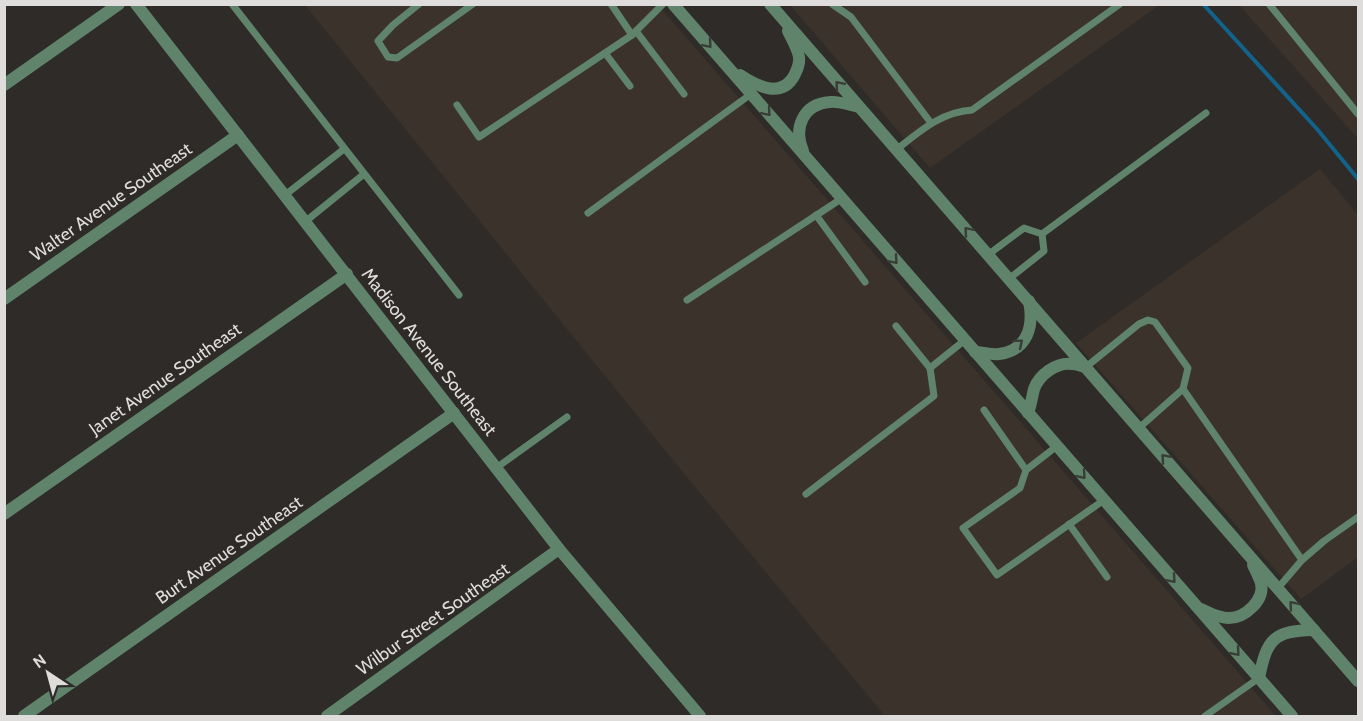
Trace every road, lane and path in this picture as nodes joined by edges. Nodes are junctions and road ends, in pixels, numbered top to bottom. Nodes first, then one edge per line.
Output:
1 (119, 4) edge
2 (136, 4) edge
3 (232, 4) edge
4 (419, 4) edge
5 (473, 4) edge
6 (611, 4) edge
7 (663, 4) edge
8 (673, 4) edge
9 (770, 4) edge
10 (832, 4) edge
11 (1120, 4) edge
12 (1269, 4) edge
13 (783, 19) junction
14 (634, 33) junction
15 (605, 53) junction
16 (728, 68) junction
17 (4, 85) edge
18 (630, 86) dead end
19 (684, 94) dead end
20 (751, 94) junction
21 (457, 105) dead end
22 (859, 107) junction
23 (1206, 113) dead end
24 (1359, 114) edge
25 (931, 123) junction
26 (238, 135) junction
27 (344, 149) junction
28 (896, 150) junction
29 (805, 157) junction
30 (364, 174) junction
31 (285, 195) junction
32 (841, 199) junction
33 (588, 213) dead end
34 (816, 216) junction
35 (306, 221) junction
36 (1042, 234) junction
37 (989, 254) junction
38 (347, 274) junction
39 (1010, 278) junction
40 (865, 282) dead end
41 (459, 296) dead end
42 (4, 299) edge
43 (687, 300) dead end
44 (1029, 300) junction
45 (896, 326) dead end
46 (965, 340) junction
47 (975, 352) junction
48 (1086, 367) junction
49 (930, 368) junction
50 (1182, 389) junction
51 (984, 410) dead end
52 (1028, 412) junction
53 (454, 413) junction
54 (567, 417) dead end
55 (1139, 428) junction
56 (1058, 446) junction
57 (496, 468) junction
58 (1026, 470) junction
59 (806, 494) dead end
60 (1104, 500) junction
61 (4, 514) edge
62 (1359, 517) edge
63 (1069, 524) junction
64 (559, 549) junction
65 (1245, 550) junction
66 (1302, 560) junction
67 (1107, 577) dead end
68 (1278, 588) junction
69 (1197, 608) junction
70 (1314, 630) junction
71 (1259, 678) junction
72 (1359, 681) edge
73 (24, 717) edge
74 (327, 717) edge
75 (700, 717) edge
76 (1205, 717) edge
77 (1292, 717) edge

1 - 17 street
2 - 26 street, Madison Avenue Southeast
3 - 27 lane
4 - 5 lane
6 - 14 lane
7 - 14 lane
8 -> 16 street
9 - 13 street
10 - 25 lane
11 - 25 lane
12 - 24 lane
13 - 16 street
22 -> 13 street
14 - 15 lane
14 - 19 lane
15 - 18 lane
15 - 21 lane
16 - 20 street
20 -> 29 street
20 - 33 lane
22 - 28 street
22 - 29 street
23 - 36 lane
25 - 28 lane
26 - 31 street, Madison Avenue Southeast
26 - 42 street, Walter Avenue Southeast
27 - 30 lane
27 - 31 lane
37 -> 28 street
29 - 32 street
30 - 35 lane
30 - 41 lane
31 - 35 street, Madison Avenue Southeast
32 - 34 lane
32 -> 46 street
34 - 40 lane
34 - 43 lane
35 - 38 street, Madison Avenue Southeast
36 - 37 lane
36 - 39 lane
37 - 39 street
38 - 53 street, Madison Avenue Southeast
38 - 61 street, Janet Avenue Southeast
39 - 44 street
47 -> 44 street
44 - 48 street
45 - 49 lane
46 - 47 street
46 - 49 lane
47 - 52 street
48 - 50 lane
48 - 52 street
48 - 55 street
49 - 59 lane
50 - 55 lane
50 - 66 lane
51 - 58 lane
52 - 56 street
53 - 57 street, Madison Avenue Southeast
53 - 73 street, Burt Avenue Southeast
54 - 57 lane
65 -> 55 street
56 - 58 lane
56 -> 60 street
57 - 64 street, Madison Avenue Southeast
58 - 63 lane
60 - 63 lane
60 -> 69 street
62 - 66 lane
63 - 67 lane
64 - 74 street, Wilbur Street Southeast
64 - 75 street, Madison Avenue Southeast
65 - 68 street
65 - 69 street
66 - 68 lane
70 -> 68 street
69 -> 71 street
70 - 71 street
70 - 72 street
71 - 76 lane
71 - 77 street

